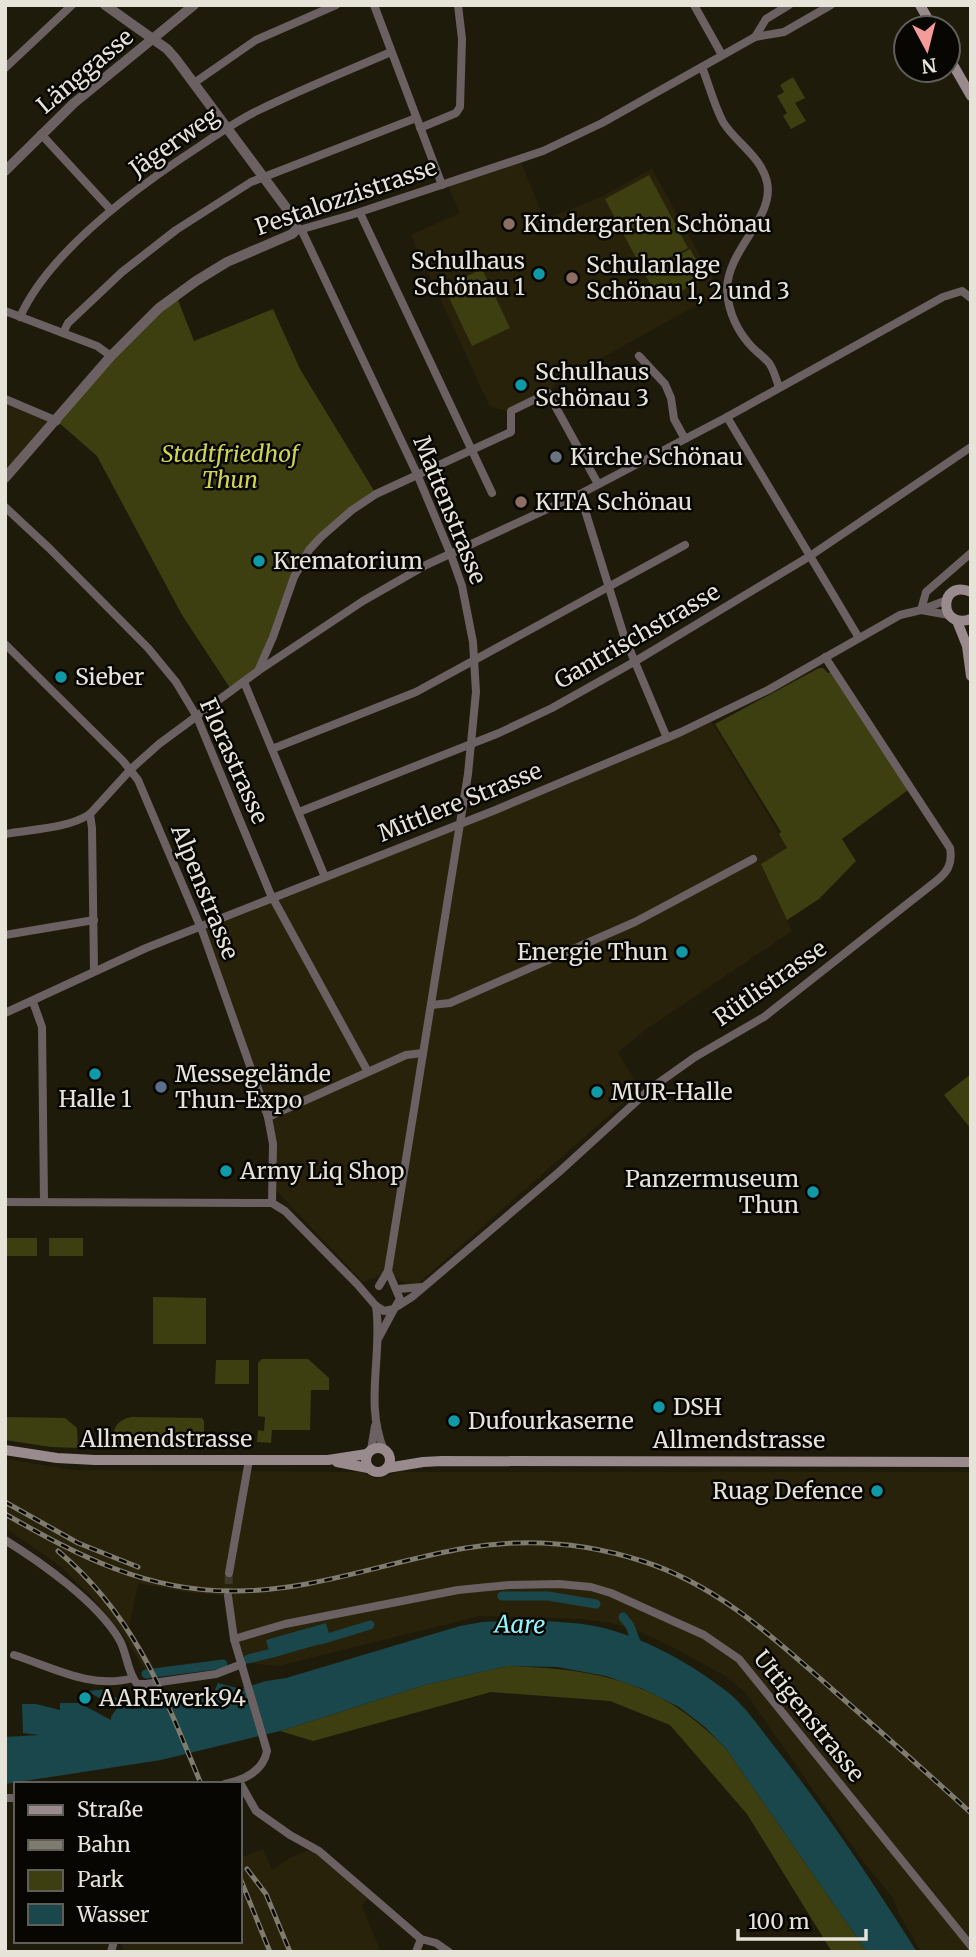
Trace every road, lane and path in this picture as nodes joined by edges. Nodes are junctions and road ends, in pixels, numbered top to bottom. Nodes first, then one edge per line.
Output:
1 (72, 5) edge
2 (105, 5) edge
3 (194, 5) edge
4 (336, 5) edge
5 (374, 5) edge
6 (458, 5) edge
7 (694, 5) edge
8 (789, 5) edge
9 (831, 5) edge
10 (774, 13) junction
11 (784, 32) junction
12 (755, 37) junction
13 (153, 40) junction
14 (391, 52) junction
15 (722, 55) junction
16 (702, 66) junction
17 (5, 68) edge
18 (962, 80) edge
19 (194, 83) junction
20 (971, 96) edge
21 (416, 118) junction
22 (227, 128) junction
23 (420, 128) junction
24 (41, 134) junction
25 (5, 170) edge
26 (264, 178) junction
27 (442, 185) junction
28 (111, 209) junction
29 (360, 212) junction
30 (299, 230) junction
31 (971, 298) edge
32 (5, 311) edge
33 (20, 317) junction
34 (63, 333) junction
35 (111, 356) junction
36 (639, 356) dead end
37 (779, 387) junction
38 (5, 399) edge
39 (727, 416) junction
40 (57, 421) junction
41 (685, 439) junction
42 (971, 447) edge
43 (470, 450) junction
44 (417, 474) junction
45 (5, 478) edge
46 (598, 484) junction
47 (492, 493) dead end
48 (580, 494) junction
49 (5, 508) edge
50 (685, 545) dead end
51 (971, 553) edge
52 (451, 555) junction
53 (810, 556) junction
54 (609, 586) junction
55 (968, 589) edge
56 (947, 600) junction
57 (921, 610) junction
58 (953, 618) junction
59 (971, 619) edge
60 (859, 638) junction
61 (272, 640) junction
62 (5, 644) edge
63 (967, 646) junction
64 (284, 654) junction
65 (825, 657) junction
66 (475, 661) junction
67 (634, 662) junction
68 (258, 671) junction
69 (971, 676) edge
70 (244, 682) junction
71 (197, 717) junction
72 (667, 738) junction
73 (471, 744) junction
74 (272, 749) junction
75 (131, 769) junction
76 (299, 812) junction
77 (90, 814) junction
78 (460, 824) junction
79 (5, 834) edge
80 (753, 859) dead end
81 (326, 877) junction
82 (273, 898) junction
83 (94, 920) junction
84 (200, 926) junction
85 (5, 935) edge
86 (94, 971) junction
87 (33, 1002) junction
88 (431, 1004) junction
89 (5, 1013) edge
90 (423, 1053) junction
91 (368, 1072) junction
92 (268, 1117) junction
93 (5, 1202) edge
94 (44, 1202) junction
95 (272, 1203) junction
96 (388, 1271) junction
97 (358, 1284) junction
98 (378, 1287) junction
99 (422, 1287) junction
100 (396, 1288) junction
101 (375, 1304) junction
102 (396, 1307) junction
103 (379, 1337) junction
104 (376, 1423) junction
105 (5, 1450) edge
106 (386, 1451) junction
107 (369, 1452) junction
108 (249, 1460) junction
109 (328, 1460) junction
110 (423, 1462) junction
111 (971, 1462) edge
112 (368, 1468) junction
113 (387, 1468) junction
114 (5, 1540) edge
115 (229, 1573) tunnel mouth
116 (228, 1596) tunnel mouth
117 (234, 1639) junction
118 (14, 1655) dead end
119 (240, 1661) junction
120 (132, 1678) junction
121 (239, 1780) joint
122 (232, 1782) edge
123 (242, 1785) edge
124 (421, 1939) junction
125 (971, 1946) edge
126 (416, 1952) edge
127 (449, 1952) edge

1 - 17 street
2 - 13 street, Mattenstrasse
3 - 13 street, Länggasse
4 - 19 street
5 - 14 street
6 - 23 street
7 - 15 street
8 - 10 street, Pestalozzistrasse
9 - 11 street, Pestalozzistrasse
10 - 11 street
10 - 12 street, Pestalozzistrasse
11 - 12 street, Pestalozzistrasse
12 - 15 street, Pestalozzistrasse
13 - 19 street, Mattenstrasse
13 - 24 street, Länggasse
14 - 21 street
14 - 22 street, Jägerweg
15 - 16 street, Pestalozzistrasse
16 - 27 street, Pestalozzistrasse
16 - 37 street
18 - 20 main road
19 - 22 street, Mattenstrasse
21 - 23 street
21 - 26 street
22 - 26 street, Mattenstrasse
22 - 28 street, Jägerweg
23 - 27 street
24 - 25 street, Länggasse
24 - 28 street
26 - 30 street, Mattenstrasse
26 - 34 street
27 - 29 street, Pestalozzistrasse
28 - 33 street, Jägerweg
29 - 30 street, Pestalozzistrasse
29 - 43 street
30 - 35 street, Pestalozzistrasse
30 - 44 street, Mattenstrasse
31 - 37 street
32 - 33 street
33 - 34 street
34 - 35 street
35 - 40 street, Pestalozzistrasse
36 - 41 street
37 - 39 street
38 - 40 street
39 - 41 street
39 - 53 street
40 - 45 street, Pestalozzistrasse
41 - 46 street
42 - 53 street, Gantrischstrasse
43 - 44 street
43 - 46 street
43 - 47 street
44 - 52 street, Mattenstrasse
44 - 61 street
46 - 48 street
48 - 52 street
48 - 54 street
49 - 71 street, Florastrasse
50 - 54 street
51 - 57 street
52 - 64 street
52 - 66 street, Mattenstrasse
53 - 60 street
53 - 67 street, Gantrischstrasse
54 - 66 street
54 - 67 street
55 - 56 main road
56 - 57 street, Mittlere Strasse
56 - 58 main road
57 - 58 street, Mittlere Strasse
57 - 60 street, Mittlere Strasse
58 - 59 main road
58 - 63 main road
59 - 63 main road
60 - 65 street, Mittlere Strasse
61 - 64 street
61 - 68 street
62 - 75 street, Alpenstrasse
63 - 69 main road
64 - 68 street
65 - 72 street, Mittlere Strasse
65 - 99 street, Rütlistrasse
66 - 73 street, Mattenstrasse
66 - 74 street
67 - 72 street
67 - 73 street, Gantrischstrasse
68 - 70 street
70 - 71 street
70 - 74 street
71 - 75 street
71 - 82 street, Florastrasse
72 - 78 street, Mittlere Strasse
73 - 76 street, Gantrischstrasse
73 - 78 street, Mattenstrasse
74 - 76 street
75 - 77 street
75 - 84 street, Alpenstrasse
76 - 81 street
77 - 79 street
77 - 83 street
78 - 81 street, Mittlere Strasse
78 - 88 street, Mattenstrasse
80 - 88 street
81 - 82 street, Mittlere Strasse
82 - 84 street, Mittlere Strasse
82 - 91 street, Florastrasse
83 - 85 street
83 - 86 street
84 - 86 street, Mittlere Strasse
84 - 92 street, Alpenstrasse
86 - 87 street, Mittlere Strasse
87 - 89 street, Mittlere Strasse
87 - 94 street
88 - 90 street, Mattenstrasse
90 - 91 street
90 - 96 street, Mattenstrasse
91 - 92 street
92 - 95 street, Alpenstrasse
93 - 94 street
94 - 95 street
95 - 97 street
96 - 98 street
96 - 100 street
97 - 98 street
97 - 101 street
98 - 100 street
98 - 101 street
99 - 100 street
99 - 102 street, Rütlistrasse
100 - 102 street
101 - 102 street
101 - 103 street
102 - 103 street
103 - 104 street
104 - 106 street
104 - 107 street
105 - 108 main road, Allmendstrasse
106 - 107 main road
106 - 110 main road, Allmendstrasse
106 - 113 main road
107 - 109 main road, Allmendstrasse
107 - 112 main road
108 - 109 main road, Allmendstrasse
108 - 115 street
109 - 112 main road, Allmendstrasse
110 - 111 main road, Allmendstrasse
110 - 113 main road, Allmendstrasse
112 - 113 main road
114 - 120 street
116 - 117 street
117 - 119 street
117 - 125 street, Uttigenstrasse
118 - 120 street
119 - 120 street
119 - 121 street
121 - 122 street
123 - 124 street
124 - 126 street
124 - 127 street

